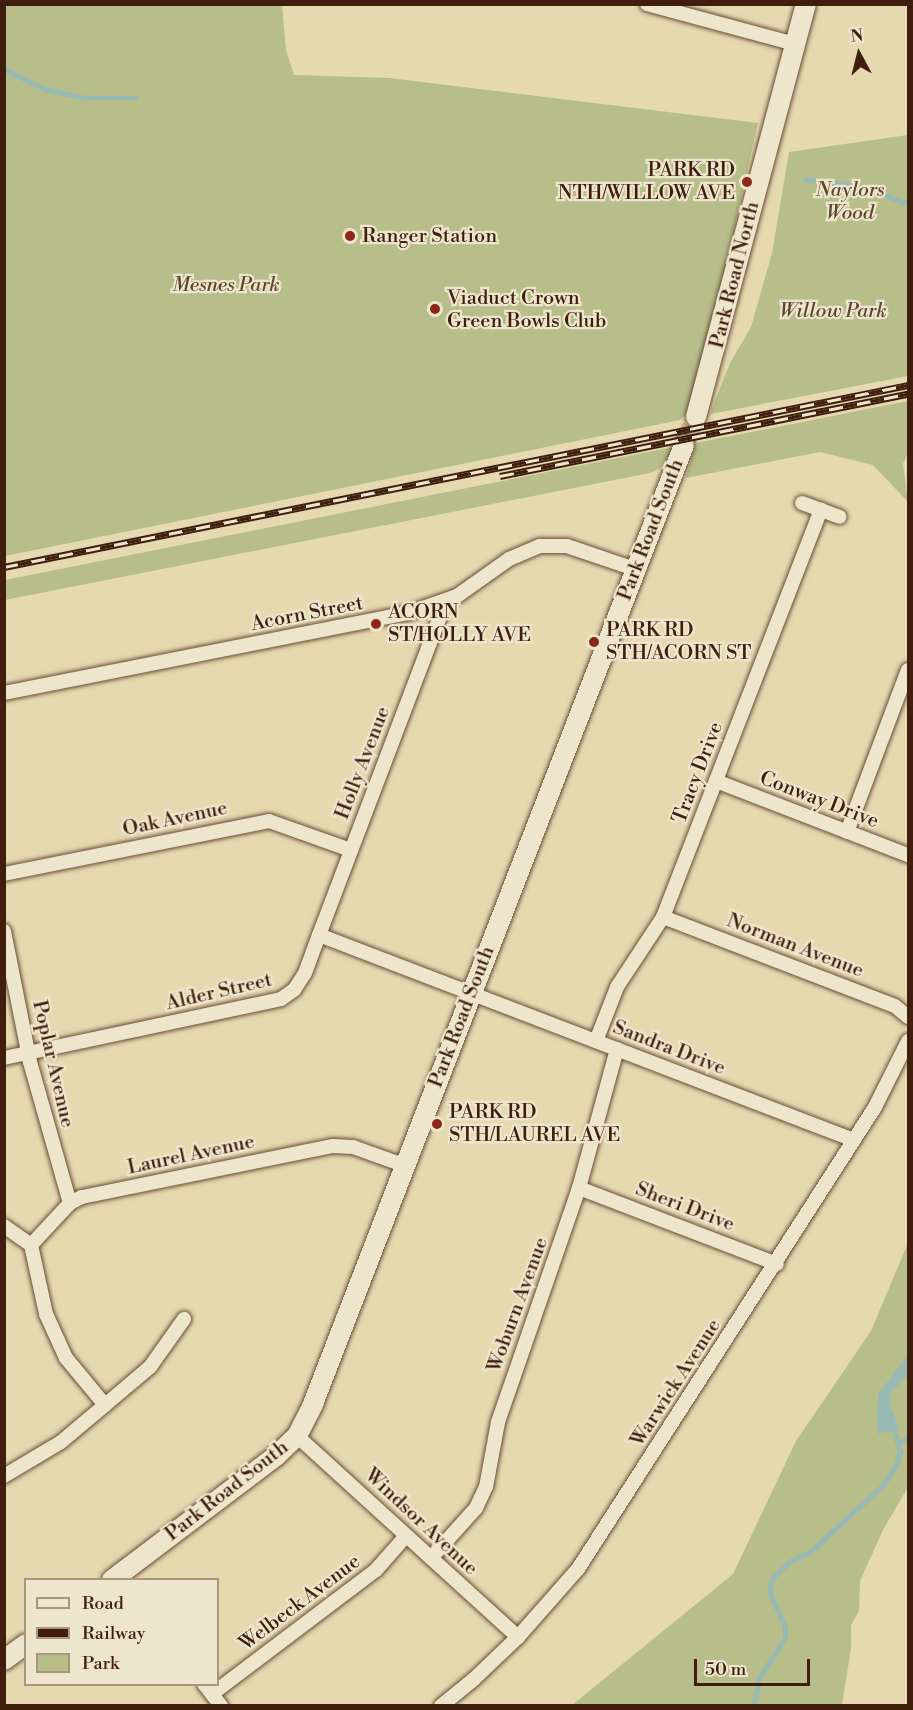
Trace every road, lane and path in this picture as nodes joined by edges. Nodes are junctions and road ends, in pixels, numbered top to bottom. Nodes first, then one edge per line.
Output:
1 (647, 4) edge
2 (806, 4) edge
3 (795, 44) junction
4 (696, 417) tunnel mouth
5 (684, 445) tunnel mouth
6 (802, 503) dead end
7 (821, 510) junction
8 (840, 517) dead end
9 (635, 569) junction
10 (436, 605) junction
11 (909, 670) edge
12 (4, 693) edge
13 (716, 781) junction
14 (847, 832) junction
15 (351, 850) junction
16 (909, 855) edge
17 (4, 874) edge
18 (663, 917) junction
19 (4, 931) edge
20 (319, 935) junction
21 (471, 992) junction
22 (909, 1017) edge
23 (596, 1041) junction
24 (909, 1041) edge
25 (616, 1049) junction
26 (29, 1053) junction
27 (4, 1058) edge
28 (854, 1140) junction
29 (406, 1166) junction
30 (579, 1188) junction
31 (70, 1203) junction
32 (4, 1226) edge
33 (31, 1245) junction
34 (777, 1264) junction
35 (184, 1318) dead end
36 (105, 1405) junction
37 (297, 1436) junction
38 (4, 1476) edge
39 (405, 1536) junction
40 (431, 1558) junction
41 (115, 1578) edge
42 (518, 1637) junction
43 (24, 1645) edge
44 (4, 1660) edge
45 (219, 1681) edge
46 (208, 1689) edge
47 (221, 1706) edge
48 (441, 1706) edge

1 - 3 street
2 - 3 street, Park Road North
3 - 4 street, Park Road North
5 - 9 street, Park Road South
6 - 7 street
7 - 8 street
7 - 13 street, Tracy Drive
9 - 10 street, Acorn Street
9 - 21 street, Park Road South
10 - 12 street, Acorn Street
10 - 15 street, Holly Avenue
11 - 14 street
13 - 14 street, Conway Drive
13 - 18 street, Tracy Drive
14 - 16 street, Conway Drive
15 - 17 street, Oak Avenue
15 - 20 street, Holly Avenue
18 - 22 street, Norman Avenue
18 - 23 street, Tracy Drive
19 - 26 street, Poplar Avenue
20 - 21 street
20 - 26 street, Alder Street
21 - 23 street, Sandra Drive
21 - 29 street, Park Road South
23 - 25 street, Sandra Drive
24 - 28 street
25 - 28 street, Sandra Drive
25 - 30 street, Woburn Avenue
26 - 27 street, Alder Street
26 - 31 street, Poplar Avenue
28 - 34 street, Warwick Avenue
29 - 31 street, Laurel Avenue
29 - 37 street, Park Road South
30 - 34 street, Sheri Drive
30 - 40 street, Woburn Avenue
31 - 33 street, Laurel Avenue
32 - 33 street
33 - 36 street
34 - 42 street, Warwick Avenue
35 - 36 street
36 - 38 street
37 - 39 street, Windsor Avenue
37 - 41 street, Park Road South
39 - 40 street, Windsor Avenue
39 - 45 street, Welbeck Avenue
40 - 42 street, Windsor Avenue
42 - 48 street, Warwick Avenue
43 - 44 street
46 - 47 street, Welbeck Avenue

